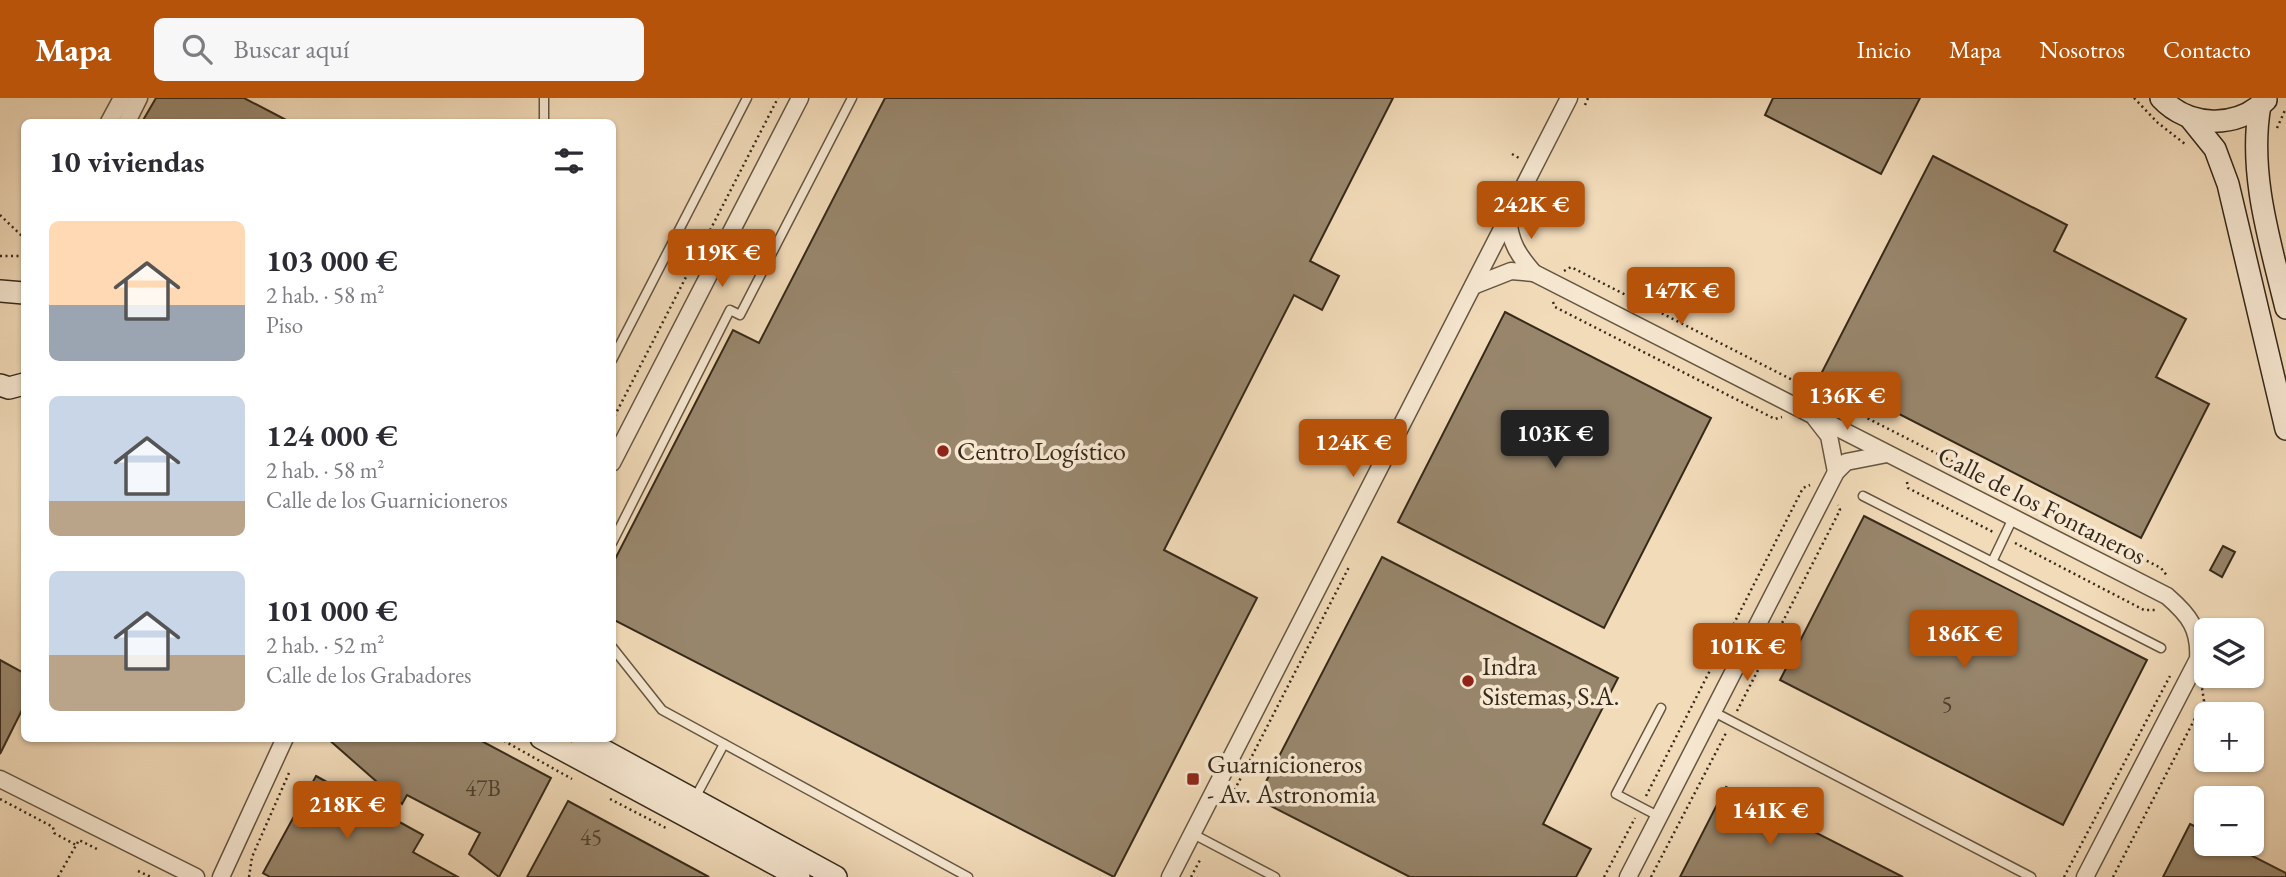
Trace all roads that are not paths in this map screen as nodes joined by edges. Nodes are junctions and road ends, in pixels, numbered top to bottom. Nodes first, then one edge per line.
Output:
1 (122, 98) edge
2 (139, 98) edge
3 (544, 98) edge
4 (747, 98) edge
5 (800, 98) edge
6 (852, 98) edge
7 (1569, 98) edge
8 (2161, 98) edge
9 (2264, 102) edge
10 (2190, 118) junction
11 (112, 119) edge
12 (128, 119) edge
13 (544, 119) edge
14 (1508, 218) junction
15 (1534, 273) junction
16 (1473, 286) junction
17 (2286, 308) edge
18 (616, 352) edge
19 (0, 385) edge
20 (21, 385) edge
21 (1810, 413) junction
22 (2286, 429) edge
23 (1889, 454) junction
24 (616, 455) edge
25 (1836, 472) junction
26 (1863, 496) dead end
27 (2014, 518) junction
28 (616, 535) edge
29 (1992, 562) junction
30 (2161, 648) dead end
31 (616, 652) edge
32 (1661, 708) dead end
33 (1712, 711) junction
34 (283, 742) edge
35 (548, 742) edge
36 (588, 742) edge
37 (724, 744) junction
38 (0, 779) edge
39 (694, 800) junction
40 (1658, 816) junction
41 (1193, 834) junction
42 (196, 877) edge
43 (221, 877) edge
44 (799, 877) edge
45 (836, 877) edge
46 (968, 877) edge
47 (1170, 877) edge
48 (1275, 877) edge
49 (1628, 877) edge
50 (2031, 877) edge
51 (2085, 877) edge

1 - 11 street
2 - 12 street
3 - 13 lane
4 - 18 lane
5 - 24 street
6 - 28 lane
7 - 14 street
8 - 10 street
9 - 10 street
9 - 17 street
10 - 22 street
14 - 15 street, Calle de los Fontaneros
14 - 16 street
15 - 16 street
15 - 21 street, Calle de los Fontaneros
16 - 41 street
19 - 20 street
21 - 23 street, Calle de los Fontaneros
21 - 25 street
23 - 25 street
23 - 27 street, Calle de los Fontaneros
25 - 33 street
26 - 29 lane
27 - 29 lane
27 - 51 street, Calle de los Fontaneros
29 - 30 lane
31 - 37 lane
32 - 40 lane
33 - 40 street
33 - 50 lane
34 - 43 street
35 - 44 street
36 - 39 street
37 - 39 lane
37 - 46 lane
38 - 42 street
39 - 45 street
40 - 49 street
41 - 47 street
41 - 48 lane

